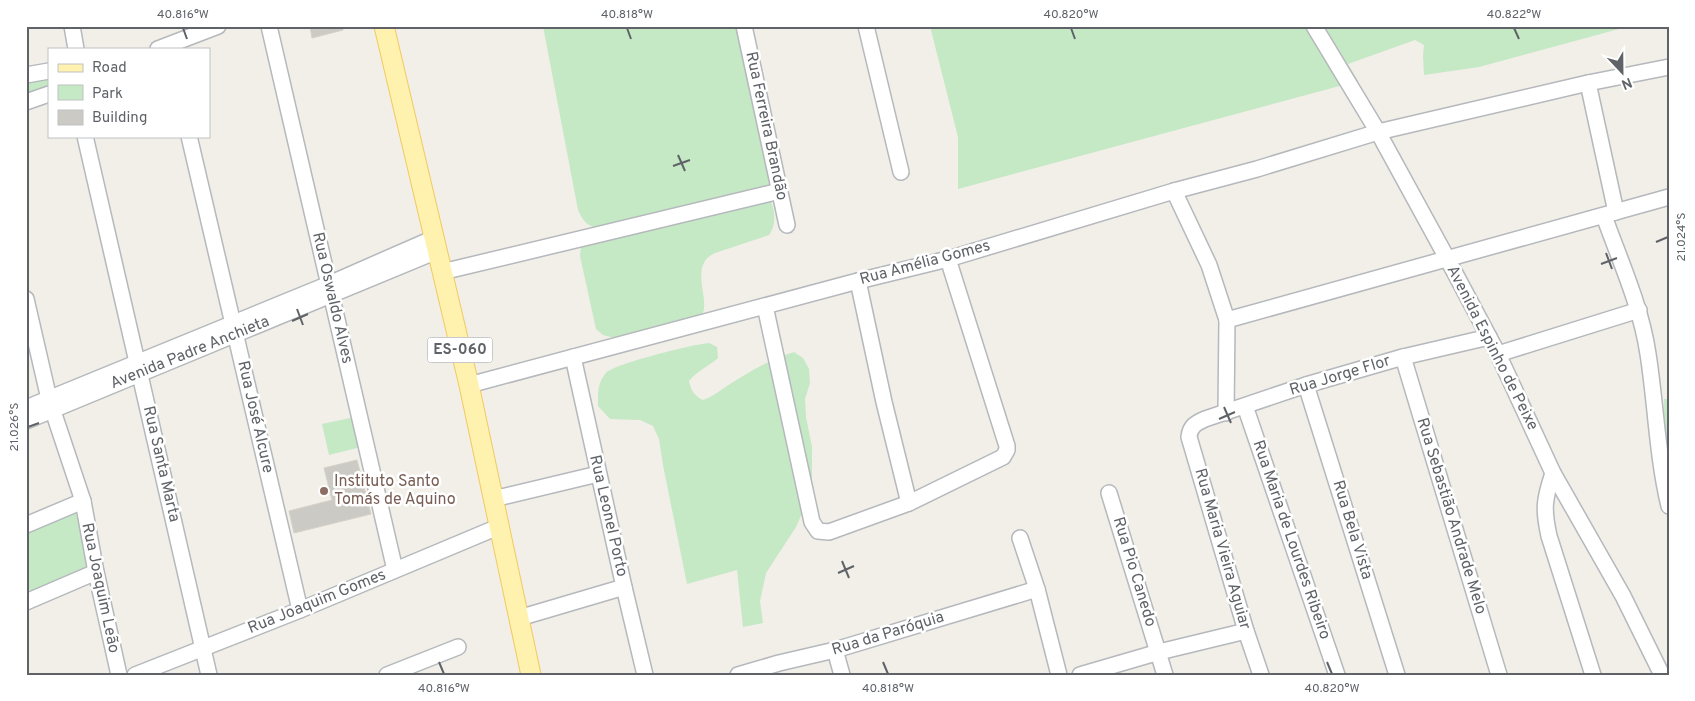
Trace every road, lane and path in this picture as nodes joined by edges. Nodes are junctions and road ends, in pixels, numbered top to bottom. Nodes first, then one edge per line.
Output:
1 (72, 26) edge
2 (218, 26) edge
3 (269, 26) edge
4 (384, 26) edge
5 (744, 26) edge
6 (866, 26) edge
7 (1314, 26) edge
8 (165, 47) edge
9 (76, 48) edge
10 (1669, 67) edge
11 (48, 70) edge
12 (26, 76) edge
13 (1588, 83) junction
14 (48, 94) edge
15 (26, 102) edge
16 (1378, 132) junction
17 (86, 138) edge
18 (189, 138) edge
19 (901, 172) dead end
20 (780, 191) junction
21 (1174, 191) junction
22 (1669, 197) edge
23 (1610, 214) junction
24 (787, 225) dead end
25 (436, 245) junction
26 (948, 259) junction
27 (1448, 260) junction
28 (442, 272) junction
29 (858, 281) junction
30 (331, 289) junction
31 (26, 299) edge
32 (765, 306) junction
33 (1638, 310) junction
34 (1227, 320) junction
35 (29, 323) edge
36 (234, 328) junction
37 (1488, 337) junction
38 (1498, 354) junction
39 (573, 356) junction
40 (1403, 357) junction
41 (139, 368) junction
42 (469, 385) junction
43 (1306, 385) junction
44 (52, 405) junction
45 (1245, 406) junction
46 (26, 408) edge
47 (1226, 413) junction
48 (26, 421) edge
49 (1194, 424) joint
50 (1553, 473) junction
51 (598, 474) junction
52 (1109, 493) dead end
53 (493, 500) junction
54 (83, 501) junction
55 (909, 503) junction
56 (1669, 506) edge
57 (26, 525) edge
58 (498, 527) junction
59 (1020, 538) dead end
60 (395, 570) junction
61 (96, 572) junction
62 (624, 587) junction
63 (1036, 589) junction
64 (26, 602) edge
65 (300, 610) junction
66 (519, 618) junction
67 (1246, 631) junction
68 (458, 647) dead end
69 (203, 648) junction
70 (835, 650) junction
71 (1159, 652) junction
72 (119, 675) edge
73 (135, 675) edge
74 (209, 675) edge
75 (387, 675) edge
76 (530, 675) edge
77 (645, 675) edge
78 (738, 675) edge
79 (842, 675) edge
80 (1059, 675) edge
81 (1080, 675) edge
82 (1165, 675) edge
83 (1261, 675) edge
84 (1337, 675) edge
85 (1397, 675) edge
86 (1499, 675) edge
87 (1593, 675) edge
88 (1662, 675) edge

1 - 9 street
2 - 8 street
3 - 30 street, Rua Oswaldo Alves
4 - 25 main road, ES-060
5 - 20 street, Rua Ferreira Brandão
6 - 19 street
7 - 16 street, Avenida Espinho de Peixe
10 - 13 street, Rua Amélia Gomes
11 - 12 street
13 - 16 street, Rua Amélia Gomes
13 - 23 street
14 - 15 street
16 - 21 street, Rua Amélia Gomes
16 - 27 street, Avenida Espinho de Peixe
17 - 41 street, Rua Santa Marta
18 - 36 street, Rua José Alcure
20 - 24 street, Rua Ferreira Brandão
20 - 28 street
21 - 26 street, Rua Amélia Gomes
21 - 34 street
22 - 23 street
23 - 27 street
23 - 33 street
25 - 28 main road, ES-060
25 - 30 street, Avenida Padre Anchieta
26 - 29 street, Rua Amélia Gomes
26 - 55 street
27 - 34 street
27 - 37 street, Avenida Espinho de Peixe
28 - 42 main road, ES-060
29 - 32 street, Rua Amélia Gomes
29 - 55 street
30 - 36 street, Avenida Padre Anchieta
30 - 60 street, Rua Oswaldo Alves
31 - 35 street, Rua Joaquim Leão
32 - 39 street, Rua Amélia Gomes
32 - 55 street
33 - 38 street
33 - 56 street
34 - 47 street
35 - 44 street, Rua Joaquim Leão
36 - 41 street, Avenida Padre Anchieta
36 - 65 street, Rua José Alcure
37 - 38 street, Avenida Espinho de Peixe
37 - 40 street, Rua Jorge Flor
38 - 50 street, Avenida Espinho de Peixe
39 - 42 street, Rua Amélia Gomes
39 - 51 street, Rua Leonel Porto
40 - 43 street, Rua Jorge Flor
40 - 86 street, Rua Sebastião Andrade Melo
41 - 44 street, Avenida Padre Anchieta
41 - 69 street, Rua Santa Marta
42 - 53 main road, ES-060
43 - 45 street, Rua Jorge Flor
43 - 85 street, Rua Bela Vista
44 - 46 street, Avenida Padre Anchieta
44 - 48 street, Avenida Padre Anchieta
44 - 54 street, Rua Joaquim Leão
45 - 47 street, Rua Jorge Flor
45 - 84 street, Rua Maria de Lourdes Ribeiro
47 - 49 street, Rua Jorge Flor
49 - 67 street, Rua Maria Vieira Aguiar
50 - 87 street
50 - 88 street, Avenida Espinho de Peixe
51 - 53 street
51 - 62 street, Rua Leonel Porto
52 - 71 street, Rua Pio Canedo
53 - 58 main road, ES-060
54 - 57 street
54 - 61 street, Rua Joaquim Leão
58 - 60 street, Rua Joaquim Gomes
58 - 66 main road, ES-060
59 - 63 street
60 - 65 street, Rua Joaquim Gomes
61 - 64 street
61 - 72 street, Rua Joaquim Leão
62 - 66 street
62 - 77 street, Rua Leonel Porto
63 - 70 street, Rua da Paróquia
63 - 80 street
65 - 69 street, Rua Joaquim Gomes
66 - 76 main road, ES-060
67 - 71 street
67 - 83 street, Rua Maria Vieira Aguiar
68 - 75 street
69 - 73 street, Rua Joaquim Gomes
69 - 74 street, Rua Santa Marta
70 - 78 street, Rua da Paróquia
70 - 79 street
71 - 81 street
71 - 82 street, Rua Pio Canedo

